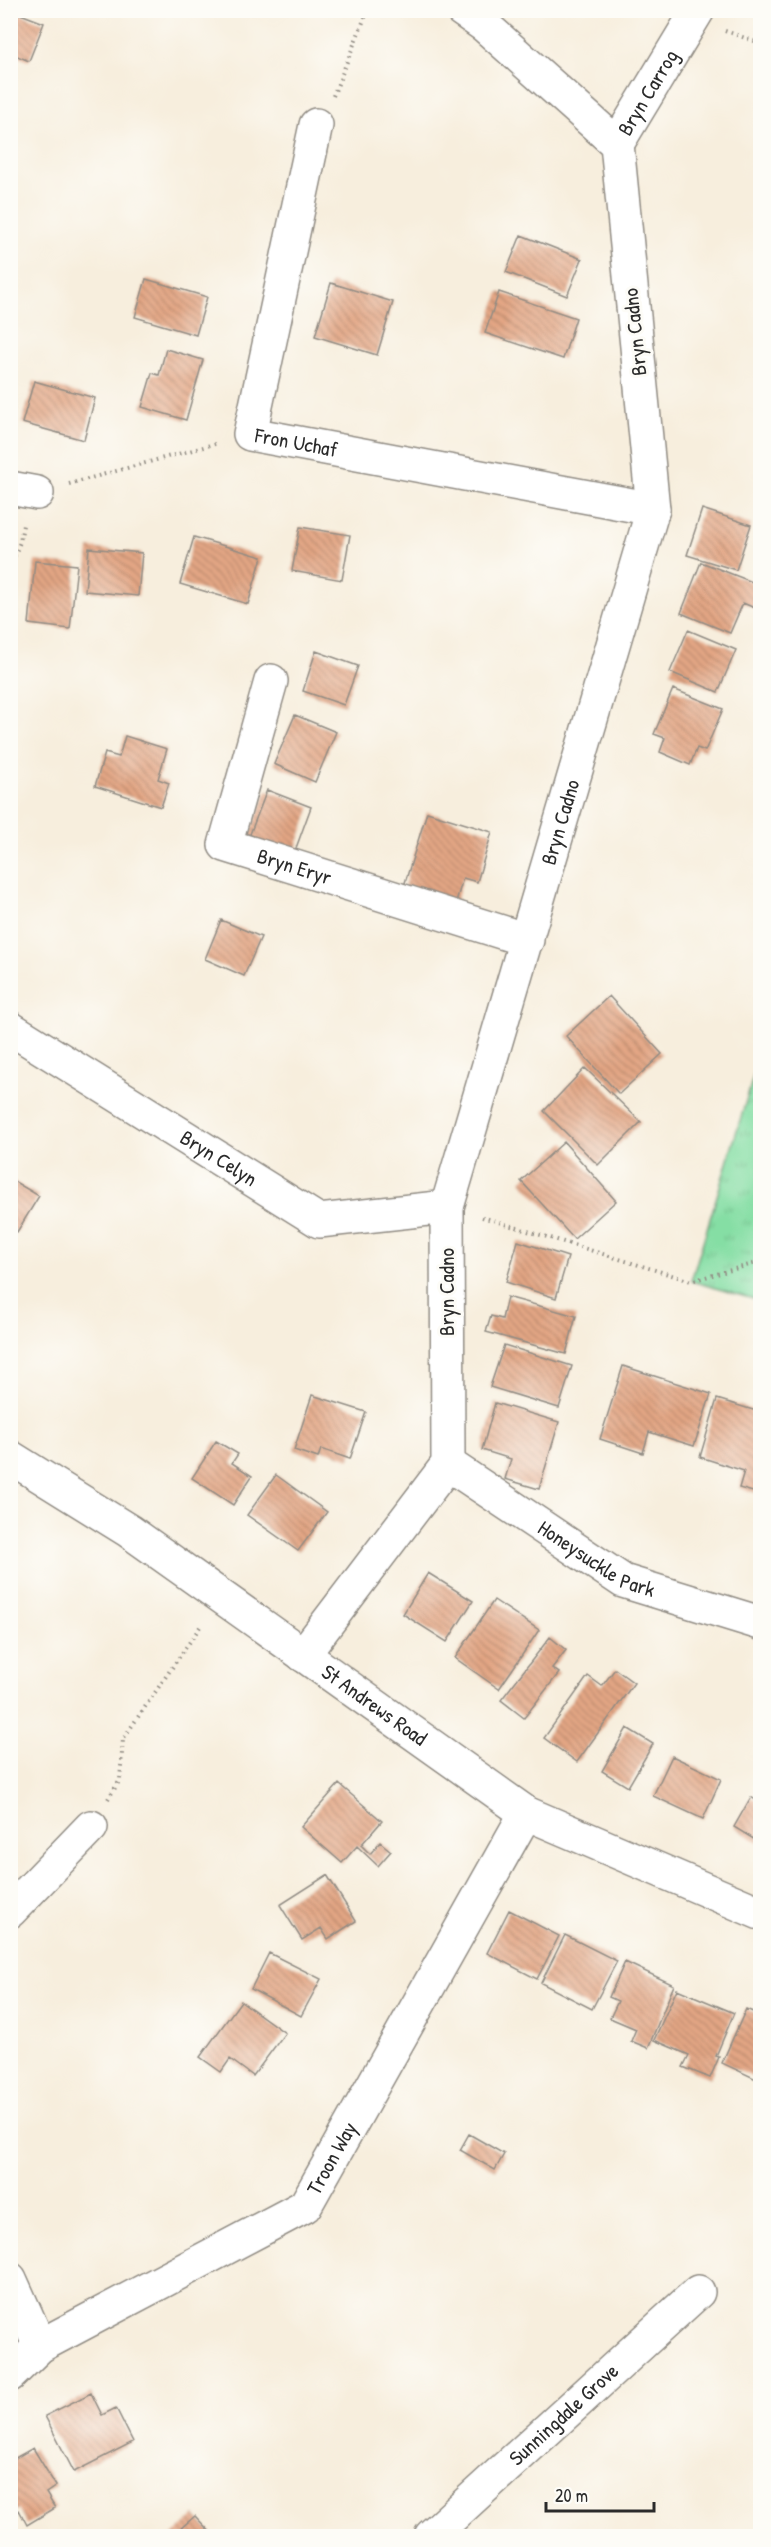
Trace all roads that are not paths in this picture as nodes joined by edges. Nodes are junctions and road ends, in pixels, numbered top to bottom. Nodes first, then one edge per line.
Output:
1 (462, 10) edge
2 (698, 10) edge
3 (316, 125) road end
4 (617, 144) junction
5 (652, 509) junction
6 (271, 681) dead end
7 (527, 940) junction
8 (10, 1028) edge
9 (447, 1206) junction
10 (10, 1457) edge
11 (448, 1464) junction
12 (760, 1623) edge
13 (303, 1655) junction
14 (526, 1813) junction
15 (91, 1827) road end
16 (15, 1896) edge
17 (760, 1913) edge
18 (10, 2279) edge
19 (698, 2292) dead end
20 (40, 2346) junction
21 (10, 2375) edge
22 (431, 2536) edge

1 - 4 street
2 - 4 street, Bryn Carrog
3 - 5 street, Fron Uchaf
4 - 5 street, Bryn Cadno
5 - 7 street, Bryn Cadno
6 - 7 street, Bryn Eryr
7 - 9 street, Bryn Cadno
8 - 9 street, Bryn Celyn
9 - 11 street, Bryn Cadno
10 - 13 street, St Andrews Road
11 - 12 street, Honeysuckle Park
11 - 13 street
13 - 14 street, St Andrews Road
14 - 17 street, St Andrews Road
14 - 20 street, Troon Way
15 - 16 street
18 - 20 street
19 - 22 street, Sunningdale Grove
20 - 21 street, Troon Way

